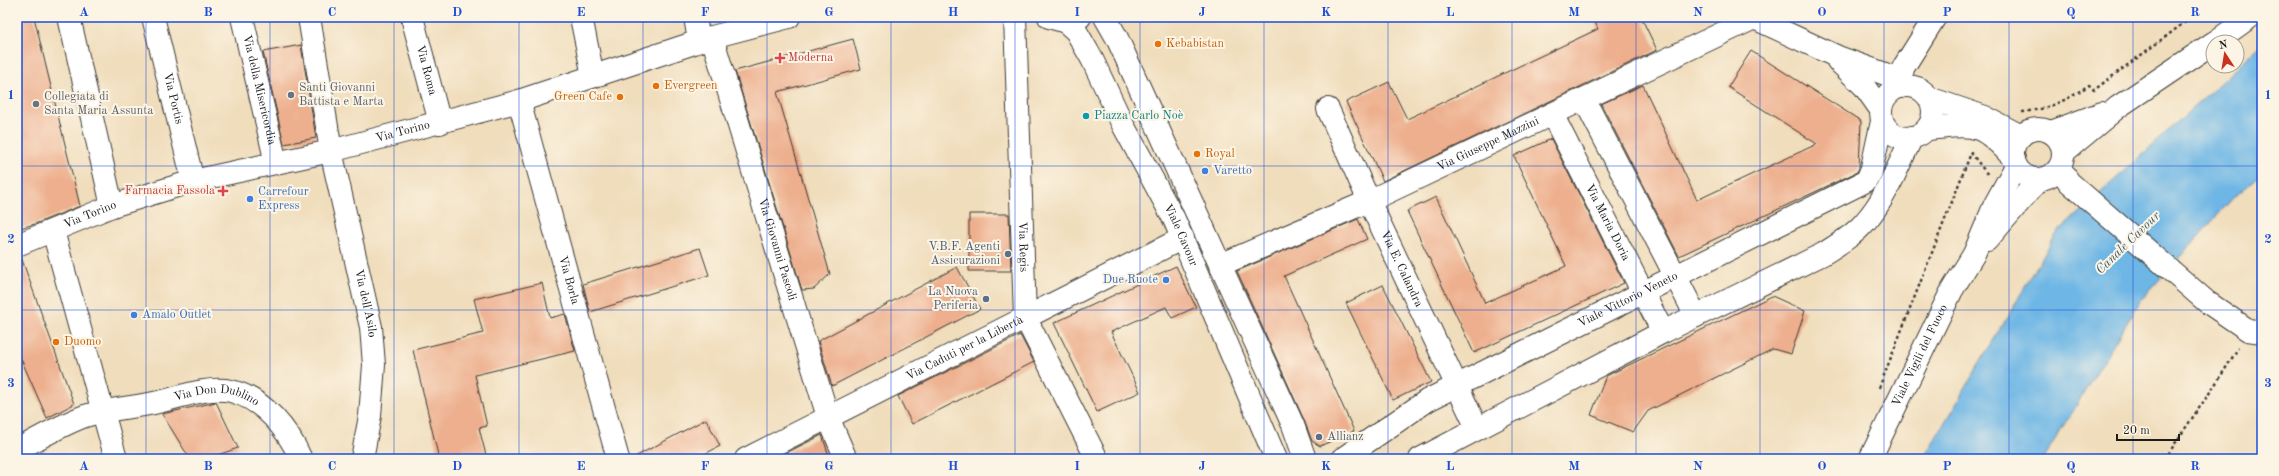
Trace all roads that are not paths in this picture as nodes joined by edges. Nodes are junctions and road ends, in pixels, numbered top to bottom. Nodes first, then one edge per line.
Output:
1 (69, 17) edge
2 (153, 17) edge
3 (242, 17) edge
4 (309, 17) edge
5 (412, 17) edge
6 (580, 17) edge
7 (695, 17) edge
8 (789, 17) edge
9 (1015, 17) edge
10 (1753, 17) edge
11 (1935, 17) edge
12 (2250, 17) edge
13 (1110, 18) edge
14 (1065, 19) edge
15 (2226, 34) edge
16 (706, 39) junction
17 (2205, 49) edge
18 (1833, 55) junction
19 (593, 76) junction
20 (1900, 87) junction
21 (1929, 98) junction
22 (1584, 99) junction
23 (519, 101) junction
24 (2118, 107) junction
25 (1328, 109) dead end
26 (1552, 114) junction
27 (1881, 115) junction
28 (440, 123) junction
29 (2051, 132) junction
30 (1919, 133) junction
31 (2021, 136) junction
32 (331, 150) junction
33 (276, 162) junction
34 (2015, 162) junction
35 (2057, 171) junction
36 (193, 181) junction
37 (1369, 201) junction
38 (112, 206) junction
39 (53, 231) junction
40 (1183, 238) junction
41 (17, 245) edge
42 (1974, 254) junction
43 (1220, 265) junction
44 (1676, 277) junction
45 (1643, 293) junction
46 (1696, 316) junction
47 (1026, 317) junction
48 (2255, 331) edge
49 (1663, 332) junction
50 (1456, 386) junction
51 (104, 412) junction
52 (828, 417) junction
53 (1477, 428) junction
54 (17, 450) edge
55 (1304, 458) edge
56 (116, 459) edge
57 (301, 459) edge
58 (362, 459) edge
59 (618, 459) edge
60 (746, 459) edge
61 (846, 459) edge
62 (1097, 459) edge
63 (1276, 459) edge
64 (1342, 459) edge
65 (1420, 459) edge
66 (1870, 459) edge

1 - 38 street
2 - 36 street, Via Portis
3 - 33 street, Via della Misericordia
4 - 32 street, Via dell'Asilo
5 - 28 street, Via Roma
6 - 19 street
7 - 16 street, Via Giovanni Pascoli
8 - 16 street, Via Torino
9 - 47 street, Via Regis
10 - 18 street
10 - 22 street, Via Giuseppe Mazzini
11 - 20 street
12 - 15 street, Viale Vigili del Fuoco
13 - 43 street, Viale Cavour
14 - 40 street, Viale Cavour
16 - 19 street, Via Torino
16 - 52 street, Via Giovanni Pascoli
17 - 24 street, Viale Vigili del Fuoco
18 - 20 street
18 - 27 street
19 - 23 street, Via Torino
20 - 21 street
20 - 27 street
21 - 30 street
21 - 31 street
22 - 26 street, Via Giuseppe Mazzini
22 - 44 street
23 - 28 street, Via Torino
23 - 59 street, Via Borla
24 - 29 street, Viale Vigili del Fuoco
24 - 35 street, Viale Vigili del Fuoco
25 - 37 street, Via E. Calandra
26 - 37 street, Via Giuseppe Mazzini
26 - 45 street, Via Maria Doria
27 - 30 street
27 - 44 street, Viale Vittorio Veneto
28 - 32 street, Via Torino
29 - 31 street
29 - 35 street
30 - 34 street
30 - 46 street
31 - 34 street
32 - 33 street, Via Torino
32 - 58 street, Via dell'Asilo
33 - 36 street, Via Torino
34 - 35 street
34 - 42 street, Viale Vigili del Fuoco
35 - 42 street, Viale Vigili del Fuoco
35 - 48 street
36 - 38 street, Via Torino
37 - 43 street, Via Giuseppe Mazzini
37 - 50 street, Via E. Calandra
38 - 39 street, Via Torino
39 - 41 street, Via Torino
39 - 51 street
40 - 47 street, Via Caduti per la Libertà
40 - 63 street, Viale Cavour
42 - 66 street, Viale Vigili del Fuoco
43 - 55 street, Viale Cavour
44 - 45 street, Viale Vittorio Veneto
44 - 46 street
45 - 49 street, Via Maria Doria
45 - 50 street, Viale Vittorio Veneto
46 - 49 street
47 - 52 street, Via Caduti per la Libertà
47 - 62 street, Via Regis
49 - 53 street
50 - 53 street, Via E. Calandra
50 - 64 street, Viale Vittorio Veneto
51 - 54 street, Via Don Dublino
51 - 56 street
51 - 57 street, Via Don Dublino
52 - 60 street, Via Caduti per la Libertà
52 - 61 street, Via Giovanni Pascoli
53 - 65 street

